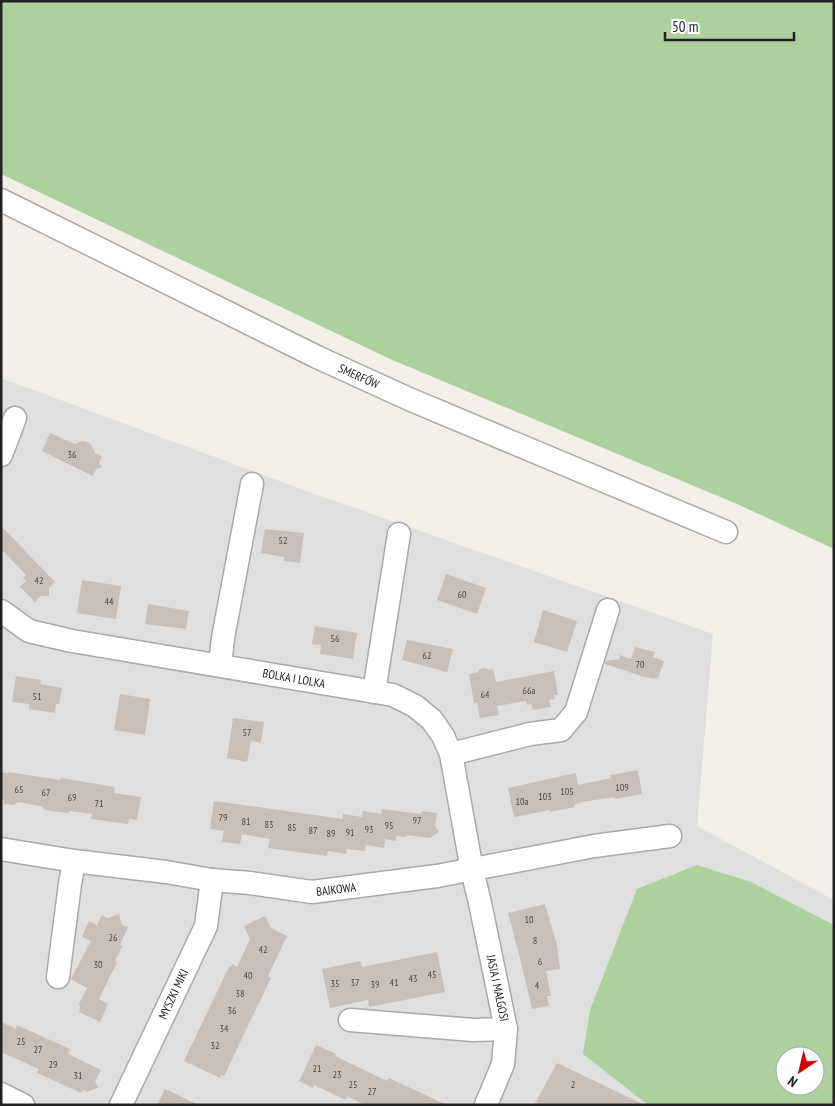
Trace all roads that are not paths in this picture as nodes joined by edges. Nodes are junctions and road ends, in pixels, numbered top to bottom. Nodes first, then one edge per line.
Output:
1 (1, 200) edge
2 (15, 418) dead end
3 (1, 455) edge
4 (252, 484) dead end
5 (726, 532) dead end
6 (399, 534) dead end
7 (608, 610) dead end
8 (1, 611) edge
9 (220, 665) junction
10 (374, 692) junction
11 (451, 754) junction
12 (670, 836) dead end
13 (1, 849) edge
14 (74, 861) junction
15 (472, 870) junction
16 (212, 880) junction
17 (58, 977) dead end
18 (350, 1020) dead end
19 (506, 1029) junction
20 (1, 1094) edge
21 (24, 1105) edge
22 (121, 1105) edge
23 (486, 1105) edge

1 - 5 street, SMERFÓW
2 - 3 street
4 - 9 street
6 - 10 street
7 - 11 street
8 - 9 street, BOLKA I LOLKA
9 - 10 street, BOLKA I LOLKA
10 - 11 street, BOLKA I LOLKA
11 - 15 street, BOLKA I LOLKA
12 - 15 street, BAJKOWA
13 - 14 street, BAJKOWA
14 - 16 street, BAJKOWA
14 - 17 street
15 - 16 street, BAJKOWA
15 - 19 street, JASIA I MAŁGOSI
16 - 22 street, MYSZKI MIKI
18 - 19 street
19 - 23 street, JASIA I MAŁGOSI
20 - 21 street

